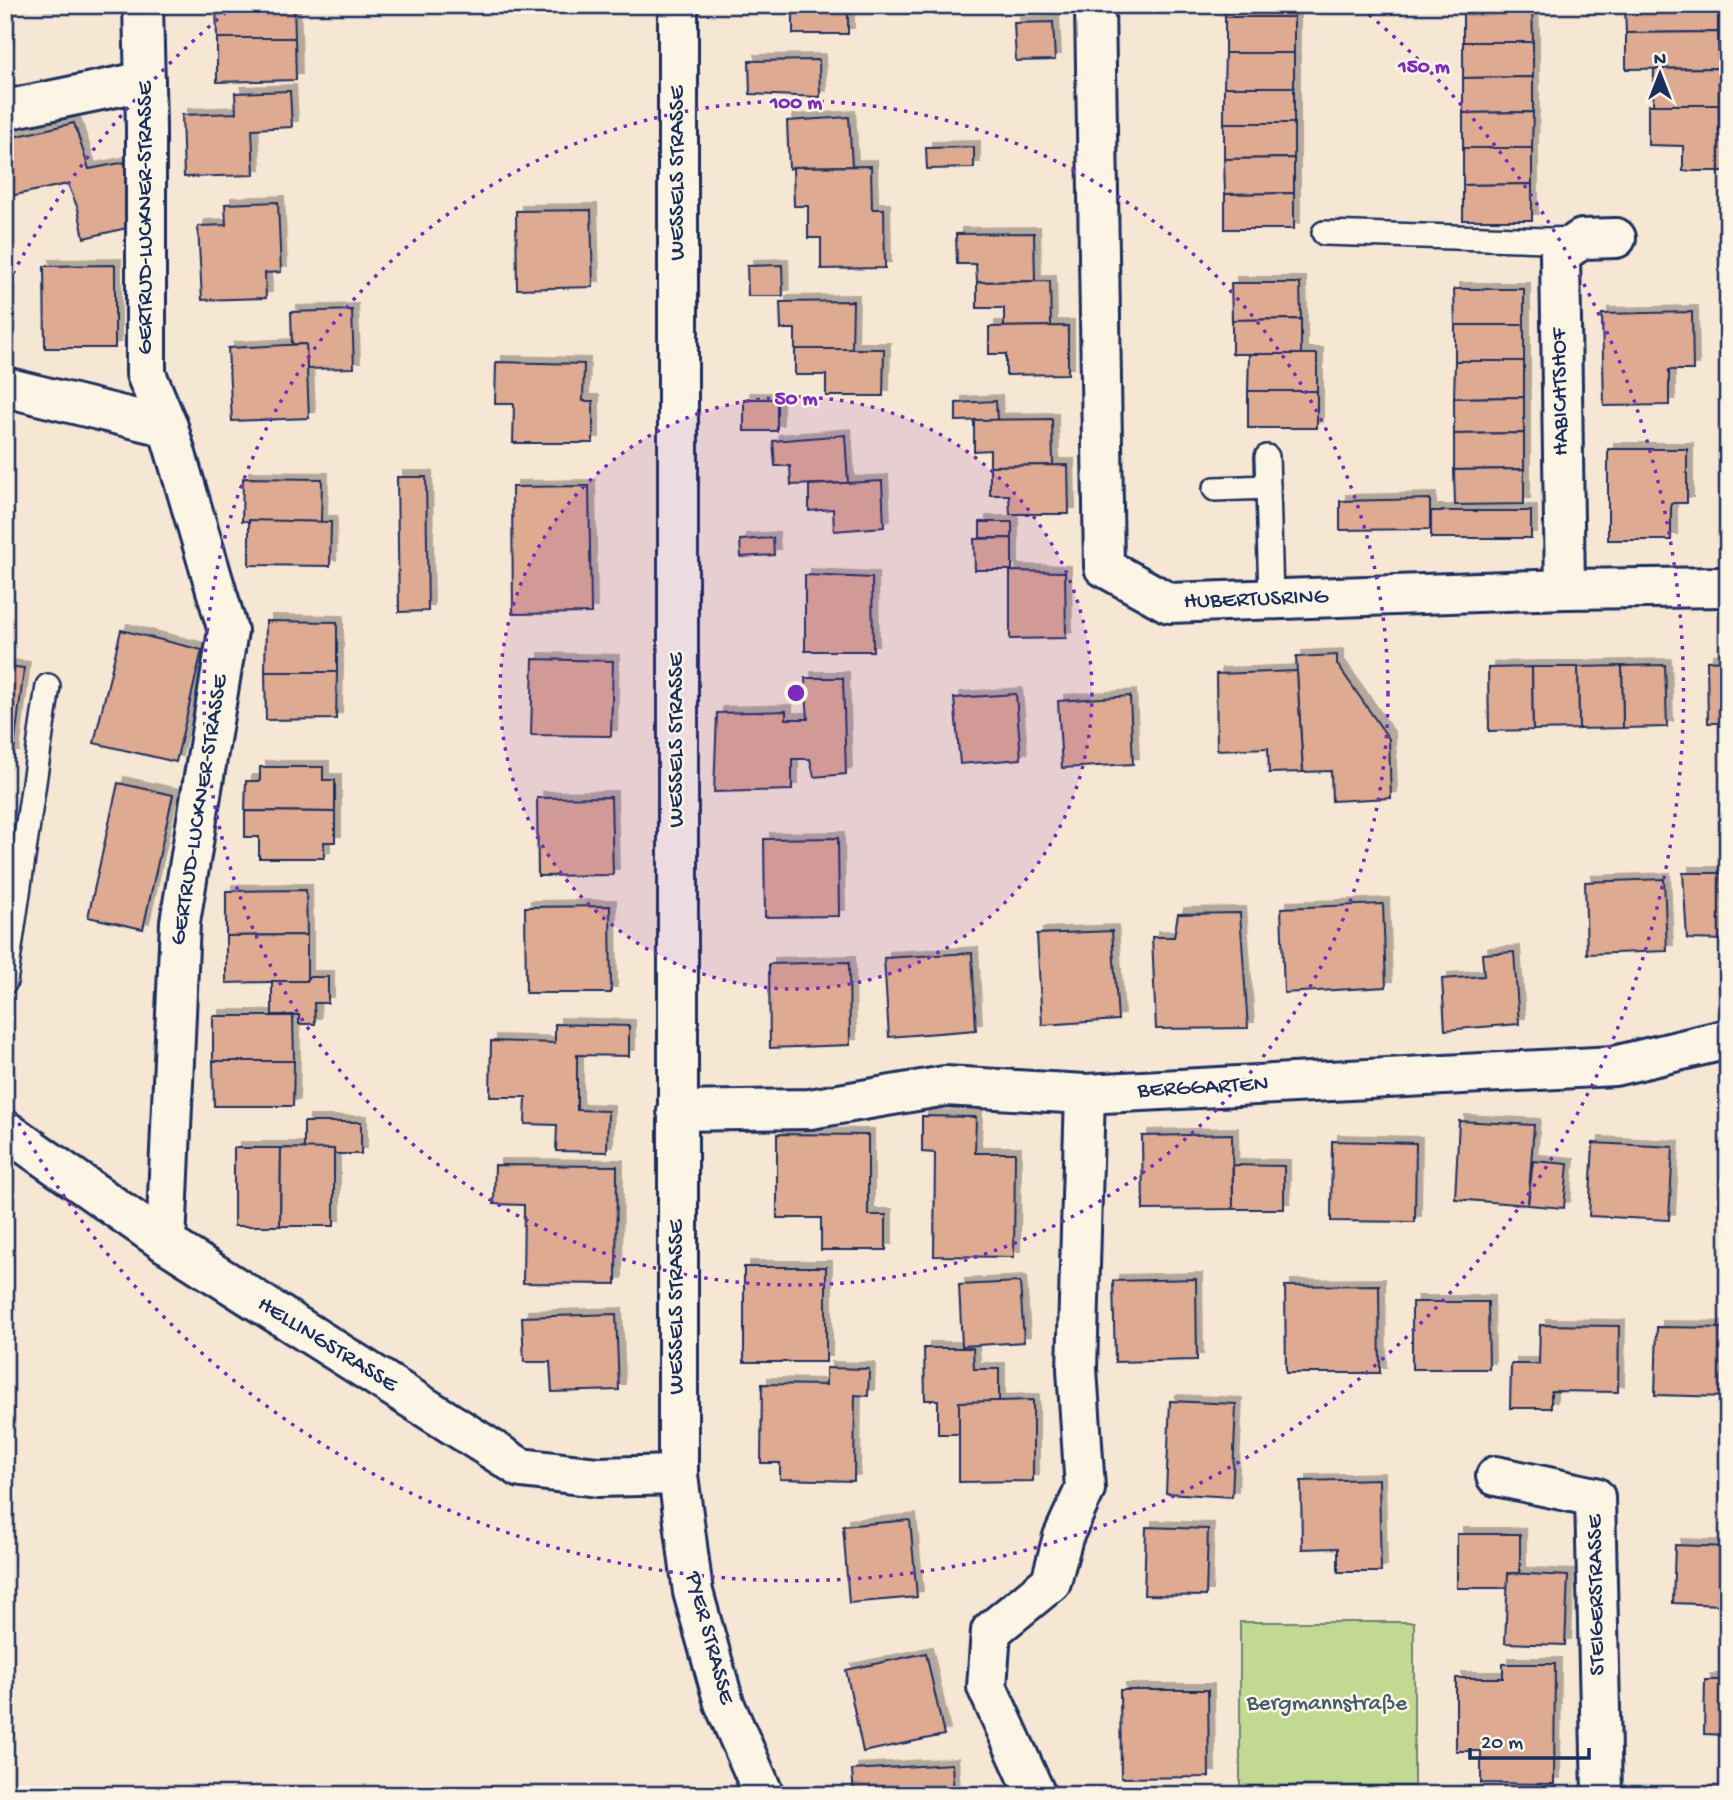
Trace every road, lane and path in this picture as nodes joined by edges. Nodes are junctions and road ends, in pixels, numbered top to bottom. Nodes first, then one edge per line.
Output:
1 (144, 5) edge
2 (678, 5) edge
3 (1095, 5) edge
4 (145, 81) junction
5 (5, 110) edge
6 (1324, 233) dead end
7 (1599, 239) joint
8 (5, 387) edge
9 (168, 427) junction
10 (1267, 457) dead end
11 (1268, 488) junction
12 (1214, 489) dead end
13 (1728, 587) edge
14 (1565, 589) junction
15 (1272, 599) junction
16 (48, 686) dead end
17 (5, 982) edge
18 (1728, 1039) edge
19 (1085, 1094) junction
20 (677, 1111) junction
21 (5, 1130) edge
22 (166, 1243) junction
23 (678, 1475) junction
24 (1496, 1476) dead end
25 (764, 1795) edge
26 (1036, 1795) edge
27 (1602, 1795) edge

1 - 4 street, GERTRUD-LUCKNER-STRASSE
2 - 20 street, WESSELS STRASSE
3 - 15 street, HUBERTUSRING
4 - 5 street
4 - 9 street, GERTRUD-LUCKNER-STRASSE
6 - 7 lane
7 - 14 street, HABICHTSHOF
8 - 9 street
9 - 22 street, GERTRUD-LUCKNER-STRASSE
10 - 11 lane
11 - 12 lane
11 - 15 lane
13 - 14 street, HUBERTUSRING
14 - 15 street, HUBERTUSRING
16 - 17 lane
18 - 19 street, BERGGARTEN
19 - 20 street, BERGGARTEN
19 - 26 street
20 - 23 street, WESSELS STRASSE
21 - 22 street, HELLINGSTRASSE
22 - 23 street, HELLINGSTRASSE
23 - 25 street, PYER STRASSE
24 - 27 street, STEIGERSTRASSE

